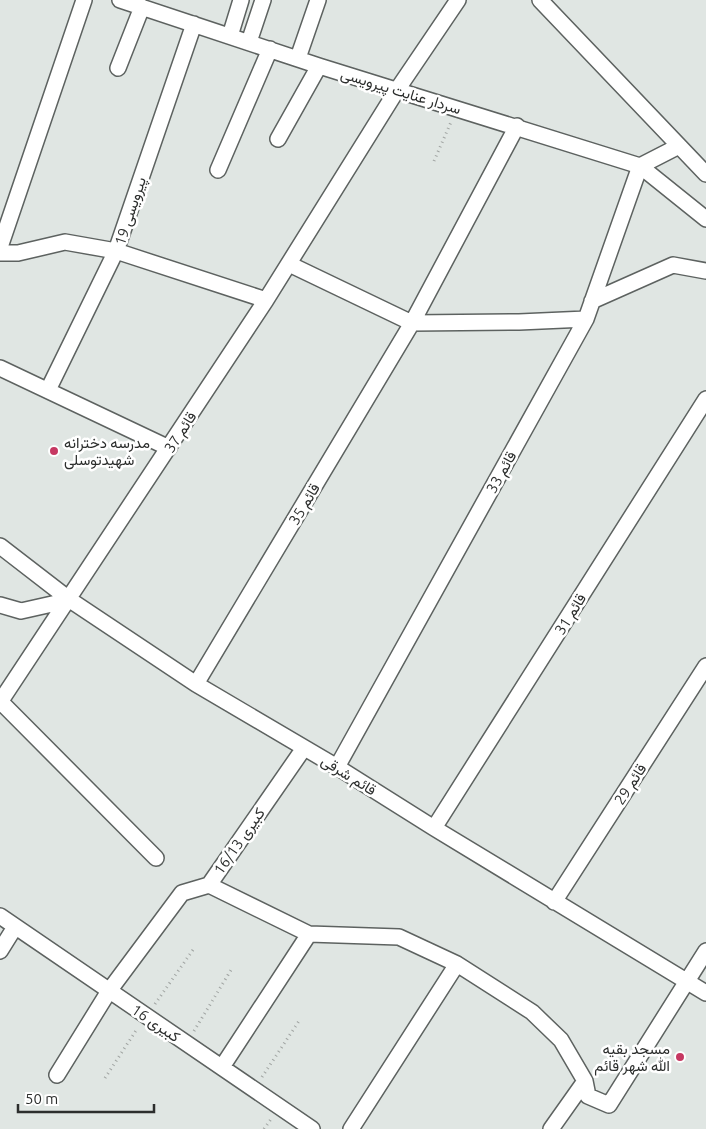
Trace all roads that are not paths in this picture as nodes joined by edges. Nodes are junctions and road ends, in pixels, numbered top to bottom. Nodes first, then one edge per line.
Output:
1 (84, 0) edge
2 (120, 0) edge
3 (241, 0) edge
4 (263, 0) edge
5 (318, 0) edge
6 (458, 0) edge
7 (540, 0) edge
8 (142, 7) junction
9 (194, 24) junction
10 (230, 36) junction
11 (249, 42) junction
12 (270, 49) junction
13 (298, 58) junction
14 (320, 66) junction
15 (118, 68) dead end
16 (397, 90) junction
17 (517, 126) junction
18 (278, 139) dead end
19 (680, 146) junction
20 (640, 166) junction
21 (218, 170) dead end
22 (706, 174) edge
23 (706, 219) edge
24 (0, 247) edge
25 (116, 251) junction
26 (0, 253) edge
27 (289, 264) junction
28 (706, 271) edge
29 (266, 300) junction
30 (592, 301) junction
31 (586, 318) junction
32 (412, 324) junction
33 (0, 368) edge
34 (48, 390) junction
35 (706, 399) edge
36 (170, 448) junction
37 (0, 546) edge
38 (70, 600) junction
39 (0, 605) edge
40 (706, 666) edge
41 (196, 684) junction
42 (0, 702) edge
43 (304, 748) junction
44 (338, 767) junction
45 (434, 828) junction
46 (156, 858) dead end
47 (209, 885) junction
48 (554, 902) junction
49 (0, 916) edge
50 (16, 927) junction
51 (309, 934) junction
52 (706, 950) edge
53 (0, 951) edge
54 (456, 964) junction
55 (688, 982) junction
56 (109, 991) junction
57 (706, 993) edge
58 (222, 1067) junction
59 (57, 1075) dead end
60 (585, 1081) junction
61 (312, 1129) edge
62 (351, 1129) edge
63 (551, 1129) edge

1 - 24 street
2 - 8 street, سردار عنایت پیرویسی
3 - 10 street
4 - 11 street
5 - 13 street
6 - 16 street, قائم 37
7 - 19 street
8 - 9 street, سردار عنایت پیرویسی
8 - 15 street
9 - 10 street, سردار عنایت پیرویسی
9 - 25 street, پیرویسی 19
10 - 11 street, سردار عنایت پیرویسی
11 - 12 street, سردار عنایت پیرویسی
12 - 13 street, سردار عنایت پیرویسی
12 - 21 street
13 - 14 street, سردار عنایت پیرویسی
14 - 16 street, سردار عنایت پیرویسی
14 - 18 street
16 - 17 street, سردار عنایت پیرویسی
16 - 27 street, قائم 37
17 - 20 street, سردار عنایت پیرویسی
17 - 32 street, قائم 35
19 - 20 street
19 - 22 street
20 - 23 street
20 - 30 street, قائم 33
25 - 26 street
25 - 29 street
25 - 34 street, پیرویسی 19
27 - 29 street, قائم 37
27 - 32 street
28 - 30 street
29 - 36 street, قائم 37
30 - 31 street, قائم 33
31 - 32 street
31 - 44 street, قائم 33
32 - 41 street, قائم 35
33 - 34 street
34 - 36 street
35 - 45 street, قائم 31
36 - 38 street, قائم 37
37 - 38 street, قائم شرقی
38 - 39 street
38 - 41 street, قائم شرقی
38 - 42 street, قائم 37
40 - 48 street, قائم 29
41 - 43 street, قائم شرقی
42 - 46 street
43 - 44 street, قائم شرقی
43 - 47 street, کبیری 16/13
44 - 45 street, قائم شرقی
45 - 48 street, قائم شرقی
47 - 51 street
47 - 56 street, کبیری 16/13
48 - 55 street, قائم شرقی
49 - 50 street, کبیری 16
50 - 53 street
50 - 56 street, کبیری 16
51 - 54 street
51 - 58 street
52 - 55 street
54 - 60 street
54 - 62 street
55 - 57 street, قائم شرقی
55 - 60 street
56 - 58 street, کبیری 16
56 - 59 street, کبیری 16/13
58 - 61 street, کبیری 16
60 - 63 street

